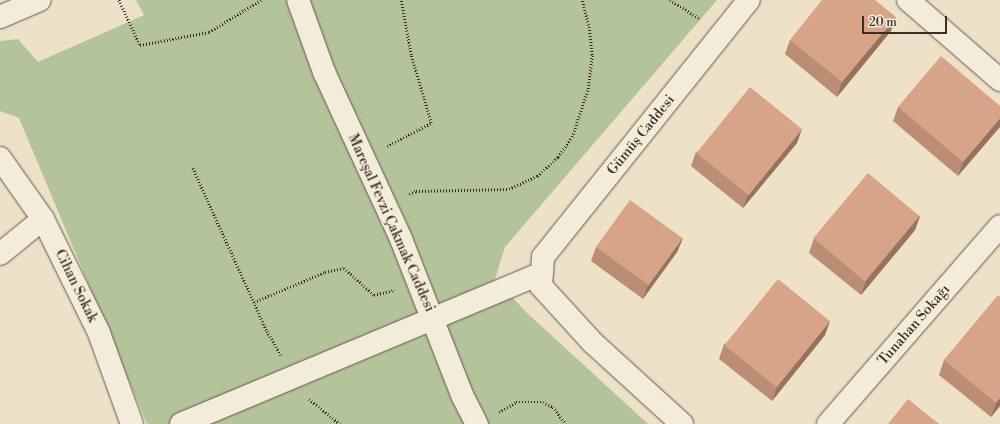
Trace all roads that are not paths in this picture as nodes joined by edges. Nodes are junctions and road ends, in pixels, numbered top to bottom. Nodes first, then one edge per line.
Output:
1 (40, 0) edge
2 (298, 0) edge
3 (749, 0) edge
4 (908, 0) edge
5 (0, 17) edge
6 (1000, 80) edge
7 (0, 158) edge
8 (43, 219) junction
9 (1000, 226) edge
10 (0, 254) edge
11 (542, 273) junction
12 (433, 319) junction
13 (189, 420) edge
14 (485, 420) edge
15 (132, 424) edge
16 (682, 424) edge
17 (828, 424) edge

1 - 5 street
2 - 12 street, Mareşal Fevzi Çakmak Caddesi
3 - 11 street, Gümüş Caddesi
4 - 6 street
7 - 8 street, Cihan Sokak
8 - 10 street
8 - 15 street, Cihan Sokak
9 - 17 street, Tunahan Sokağı
11 - 12 street, Mareşal Fevzi Çakmak Caddesi
11 - 16 street
12 - 13 street
12 - 14 street

